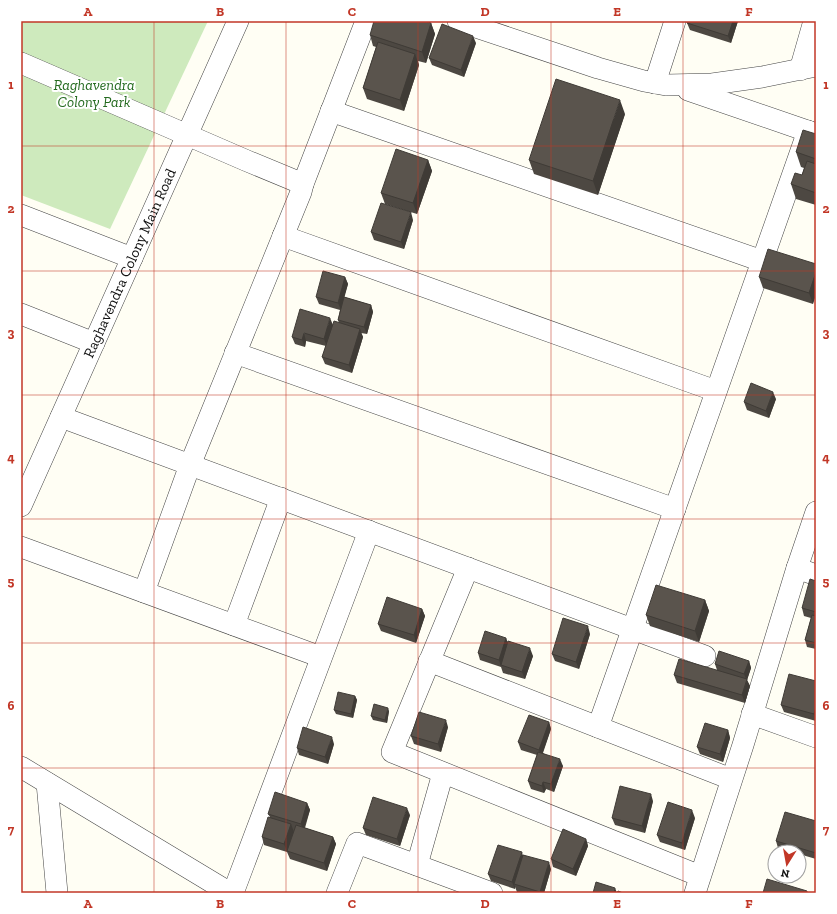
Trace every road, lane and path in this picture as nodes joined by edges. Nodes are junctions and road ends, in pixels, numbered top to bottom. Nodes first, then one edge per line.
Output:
1 (238, 21) edge
2 (366, 21) edge
3 (458, 21) edge
4 (675, 21) edge
5 (814, 21) edge
6 (21, 63) edge
7 (808, 68) edge
8 (665, 84) junction
9 (331, 111) junction
10 (812, 132) edge
11 (188, 135) junction
12 (303, 184) junction
13 (21, 215) edge
14 (283, 236) junction
15 (132, 258) junction
16 (762, 261) junction
17 (21, 314) edge
18 (94, 343) junction
19 (235, 353) junction
20 (716, 391) junction
21 (61, 417) junction
22 (190, 465) junction
23 (281, 498) junction
24 (21, 506) edge
25 (675, 509) junction
26 (816, 512) edge
27 (369, 531) junction
28 (21, 547) edge
29 (468, 568) junction
30 (806, 572) edge
31 (144, 592) junction
32 (234, 625) junction
33 (632, 629) junction
34 (705, 656) dead end
35 (321, 658) junction
36 (429, 661) junction
37 (752, 714) junction
38 (598, 727) junction
39 (816, 737) edge
40 (21, 767) edge
41 (443, 773) junction
42 (731, 779) junction
43 (47, 782) junction
44 (417, 865) junction
45 (697, 885) edge
46 (56, 893) edge
47 (231, 893) edge
48 (337, 893) edge
49 (492, 893) edge

1 - 11 street, Raghavendra Colony Main Road
2 - 9 street
3 - 8 street
4 - 8 street
5 - 7 street
6 - 11 street
7 - 8 street
8 - 10 street
9 - 12 street
9 - 16 street
10 - 16 street
11 - 12 street
11 - 15 street, Raghavendra Colony Main Road
12 - 14 street
13 - 15 street
14 - 19 street
14 - 20 street
15 - 18 street, Raghavendra Colony Main Road
16 - 20 street
17 - 18 street
18 - 21 street, Raghavendra Colony Main Road
19 - 22 street
19 - 25 street
20 - 25 street
21 - 22 street
21 - 24 street, Raghavendra Colony Main Road
22 - 23 street
22 - 31 street
23 - 27 street
23 - 32 street
25 - 33 street
26 - 30 street
27 - 29 street
27 - 35 street
28 - 31 street
29 - 33 street
29 - 36 street
30 - 37 street
31 - 32 street
32 - 35 street
33 - 34 street
33 - 38 street
35 - 47 street
36 - 38 street
36 - 41 street
37 - 39 street
37 - 42 street
38 - 42 street
40 - 43 street
41 - 44 street
41 - 45 street
42 - 45 street
43 - 46 street
43 - 47 street
44 - 48 street
44 - 49 street

